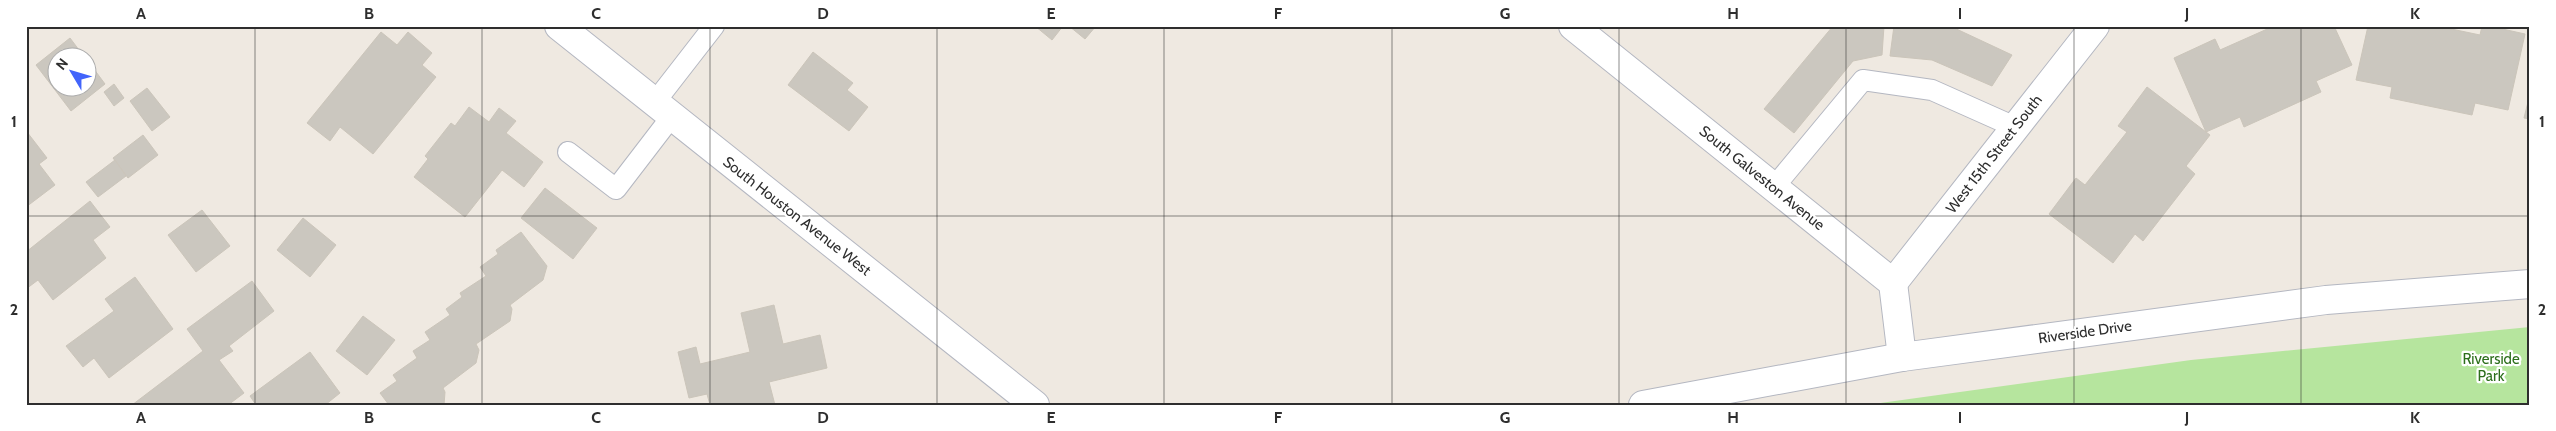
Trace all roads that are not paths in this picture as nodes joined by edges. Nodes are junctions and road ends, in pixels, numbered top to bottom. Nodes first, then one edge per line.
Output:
1 (559, 26) edge
2 (714, 26) edge
3 (1573, 26) edge
4 (2094, 26) edge
5 (663, 109) junction
6 (2015, 127) junction
7 (568, 152) dead end
8 (1774, 187) junction
9 (1893, 283) junction
10 (2530, 284) edge
11 (1902, 357) junction
12 (1034, 405) edge
13 (1643, 405) edge

1 - 5 street, South Houston Avenue West
2 - 5 lane
3 - 8 street, South Galveston Avenue
4 - 6 street, West 15th Street South
5 - 7 lane
5 - 12 street, South Houston Avenue West
6 - 8 lane
6 - 9 street, West 15th Street South
8 - 9 street, South Galveston Avenue
9 - 11 street
10 - 11 street, Riverside Drive
11 - 13 street, Riverside Drive

